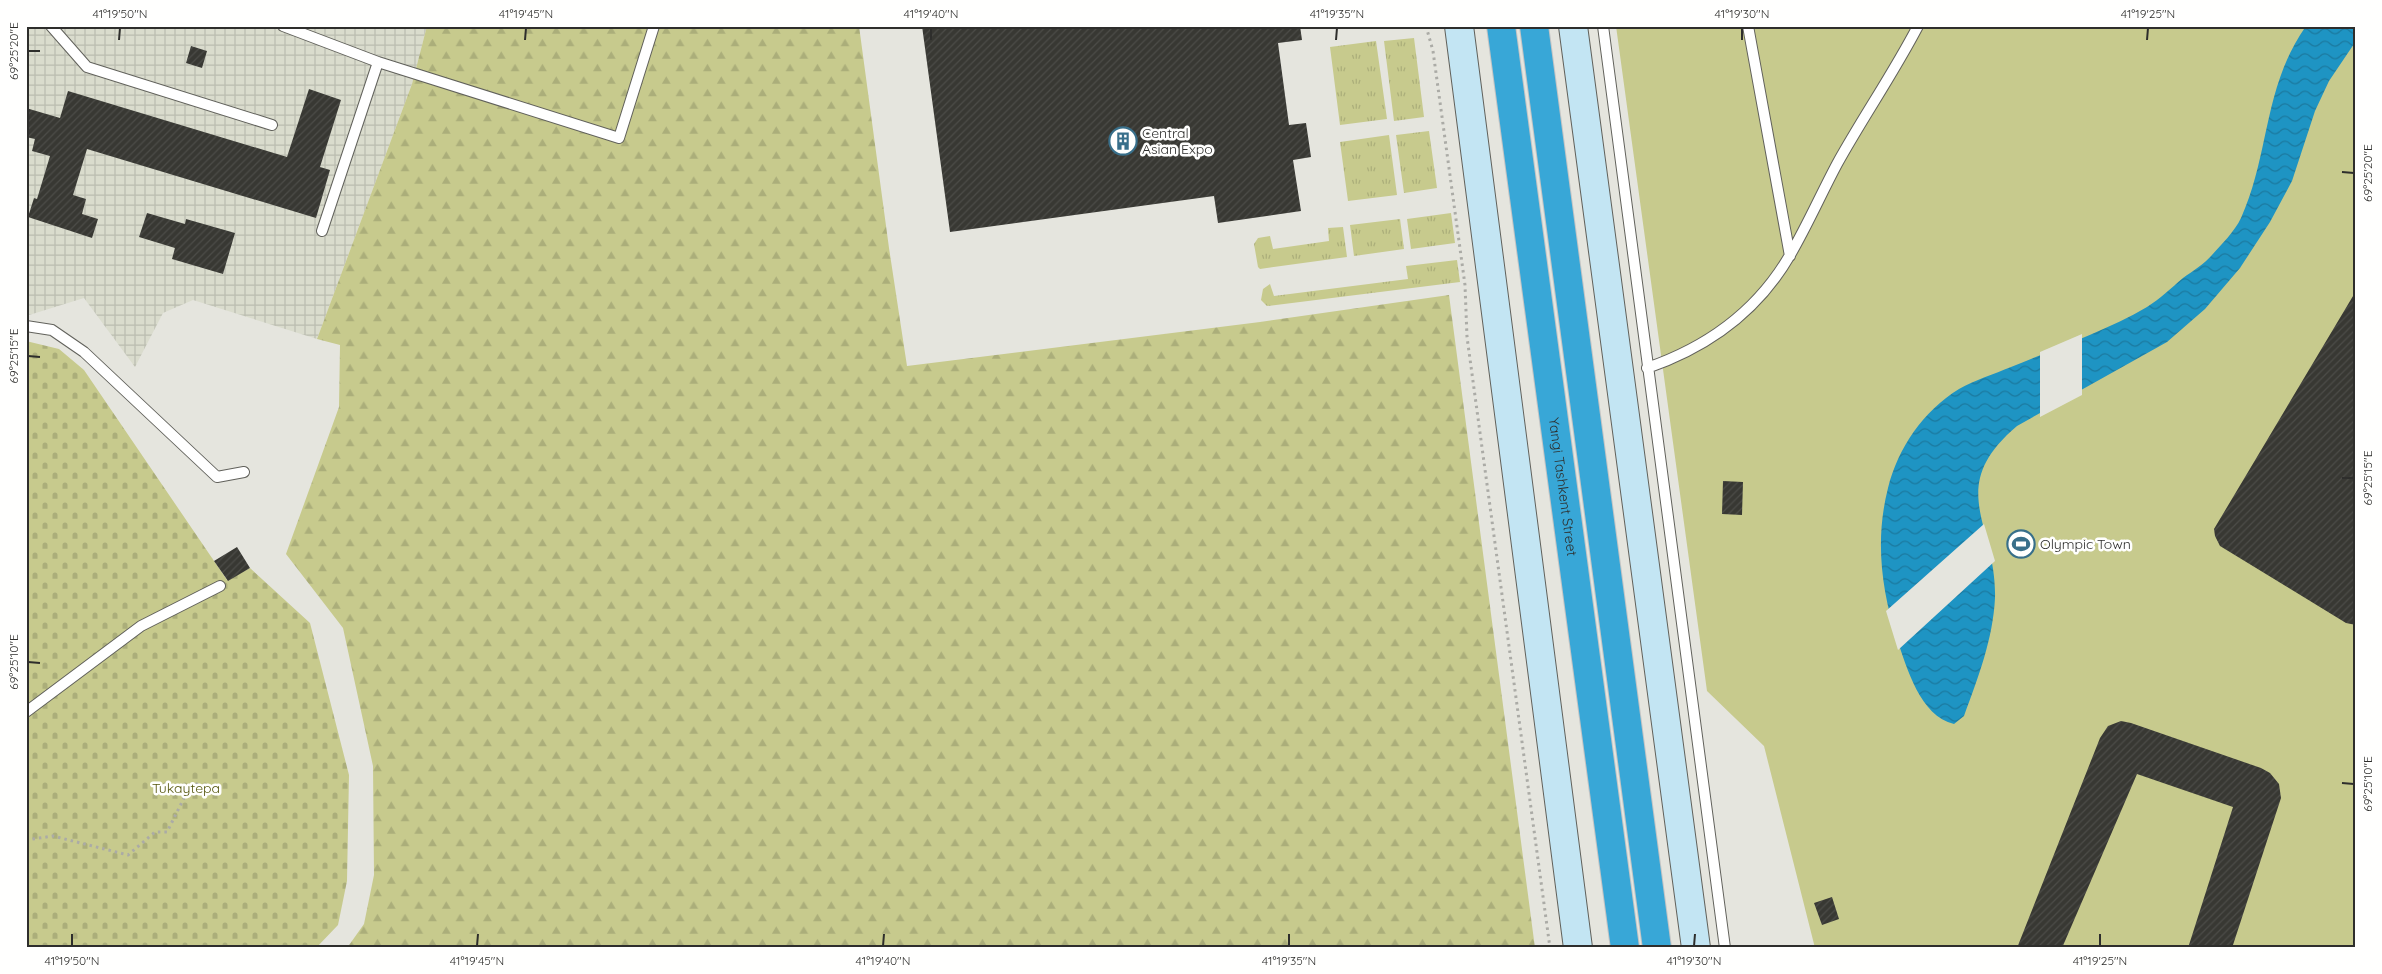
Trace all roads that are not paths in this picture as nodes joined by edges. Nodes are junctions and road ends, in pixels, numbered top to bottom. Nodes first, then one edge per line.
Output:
1 (51, 26) edge
2 (283, 26) edge
3 (654, 26) edge
4 (1459, 26) edge
5 (1501, 26) edge
6 (1534, 26) edge
7 (1573, 26) edge
8 (1602, 26) edge
9 (1748, 26) edge
10 (1918, 26) edge
11 (378, 62) junction
12 (272, 125) dead end
13 (322, 231) dead end
14 (1790, 256) junction
15 (26, 326) edge
16 (1647, 368) junction
17 (244, 472) dead end
18 (220, 586) dead end
19 (26, 712) edge
20 (1578, 948) edge
21 (1625, 948) edge
22 (1657, 948) edge
23 (1696, 948) edge
24 (1725, 948) edge

1 - 12 lane
2 - 11 lane
3 - 11 lane
4 - 20 main road
5 - 21 highway, Yangi Tashkent Street
6 - 22 highway
7 - 23 main road
8 - 16 lane
9 - 14 lane
10 - 14 lane
11 - 13 lane
14 - 16 lane
15 - 17 lane
16 - 24 lane
18 - 19 lane

